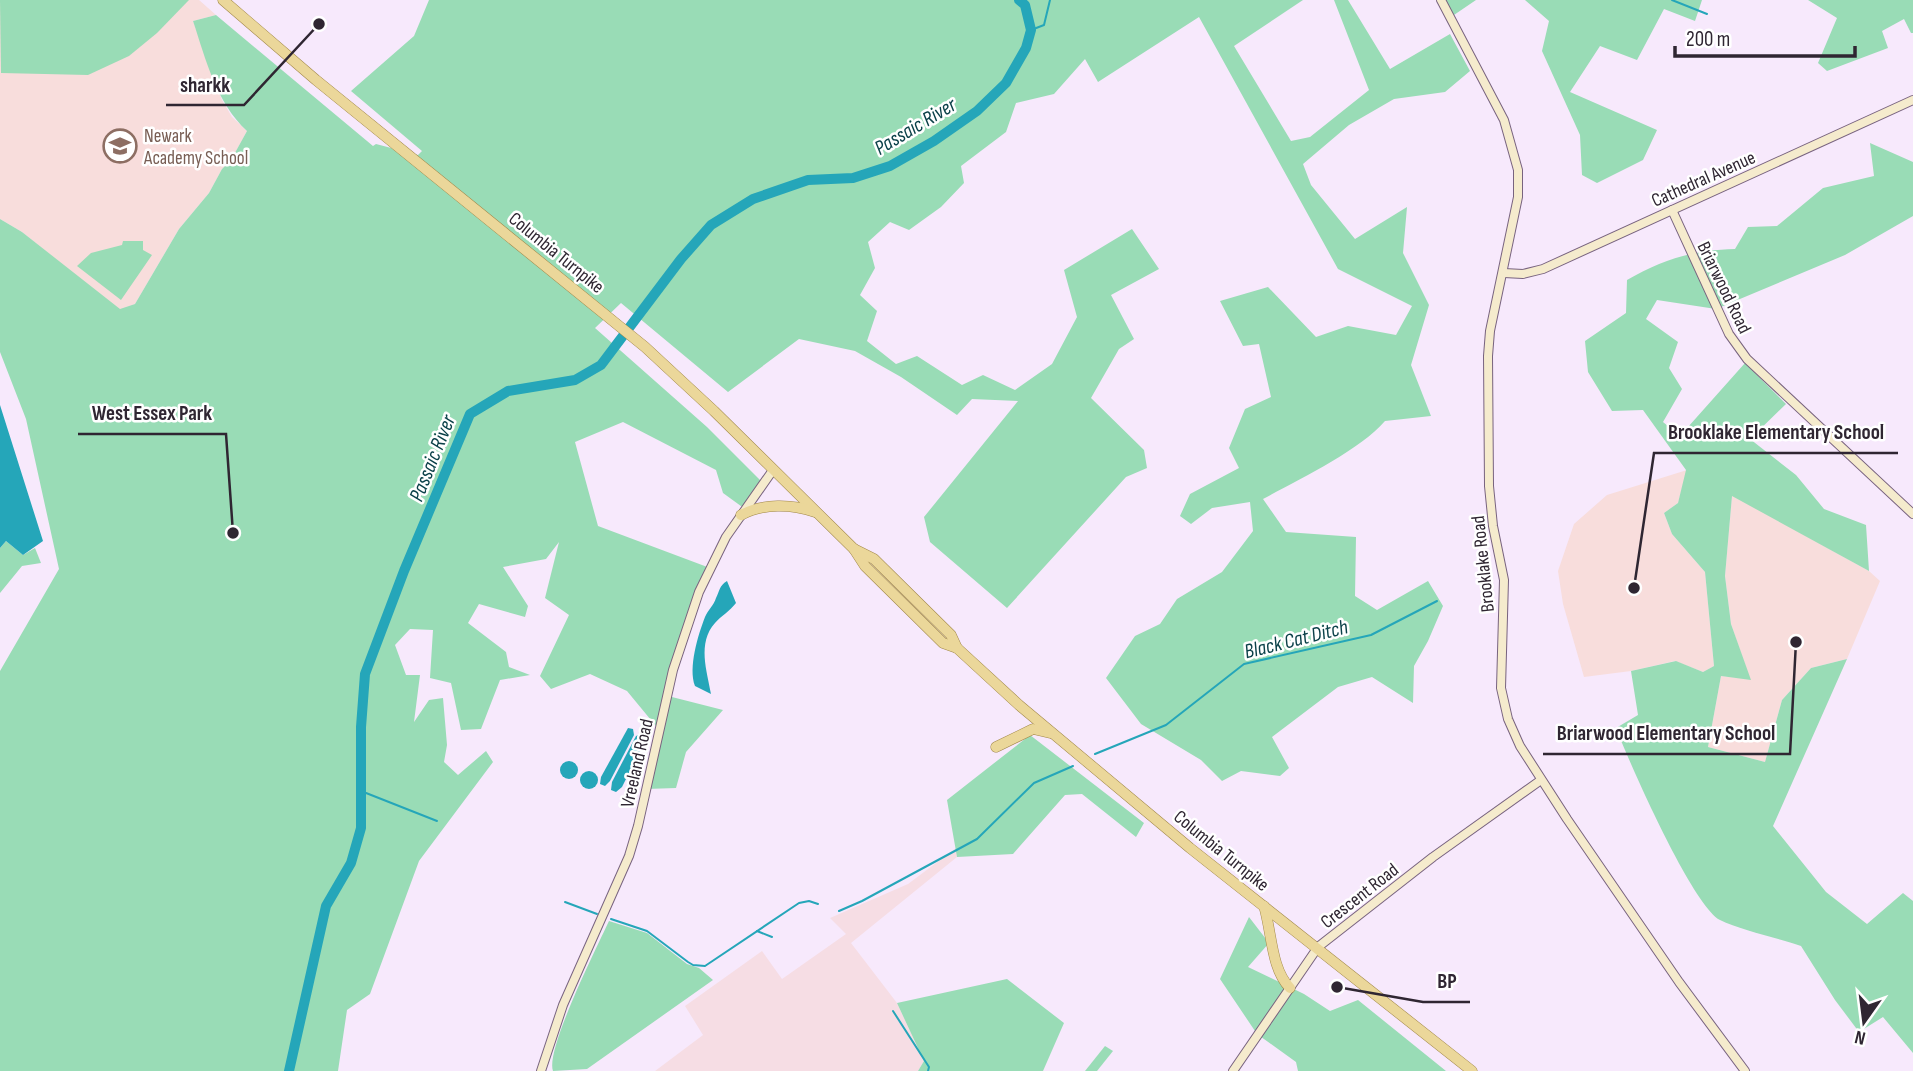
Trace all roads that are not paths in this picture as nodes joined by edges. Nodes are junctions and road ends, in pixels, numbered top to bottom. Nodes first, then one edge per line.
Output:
1 (223, 0) edge
2 (1441, 0) edge
3 (1913, 100) edge
4 (1672, 210) junction
5 (1504, 273) junction
6 (773, 470) junction
7 (817, 513) junction
8 (1913, 514) edge
9 (741, 516) junction
10 (1055, 735) junction
11 (996, 747) dead end
12 (1541, 780) junction
13 (1264, 906) junction
14 (1318, 947) junction
15 (1290, 988) junction
16 (541, 1071) edge
17 (1233, 1071) edge
18 (1472, 1071) edge
19 (1745, 1071) edge

1 - 6 main road, Columbia Turnpike
2 - 5 street, Brooklake Road
3 - 4 street, Cathedral Avenue
4 - 5 street, Cathedral Avenue
4 - 8 street, Briarwood Road
5 - 12 street, Brooklake Road
6 - 7 main road, Columbia Turnpike
6 - 9 street, Vreeland Road
7 - 9 main road
7 - 10 main road, Columbia Turnpike
9 - 16 street, Vreeland Road
10 - 11 main road
10 - 13 main road, Columbia Turnpike
12 - 14 street, Crescent Road
12 - 19 street, Brooklake Road
13 - 14 main road, Columbia Turnpike
13 - 15 main road
14 - 15 street, Crescent Road
14 - 18 main road, Columbia Turnpike
15 - 17 street, Crescent Road

